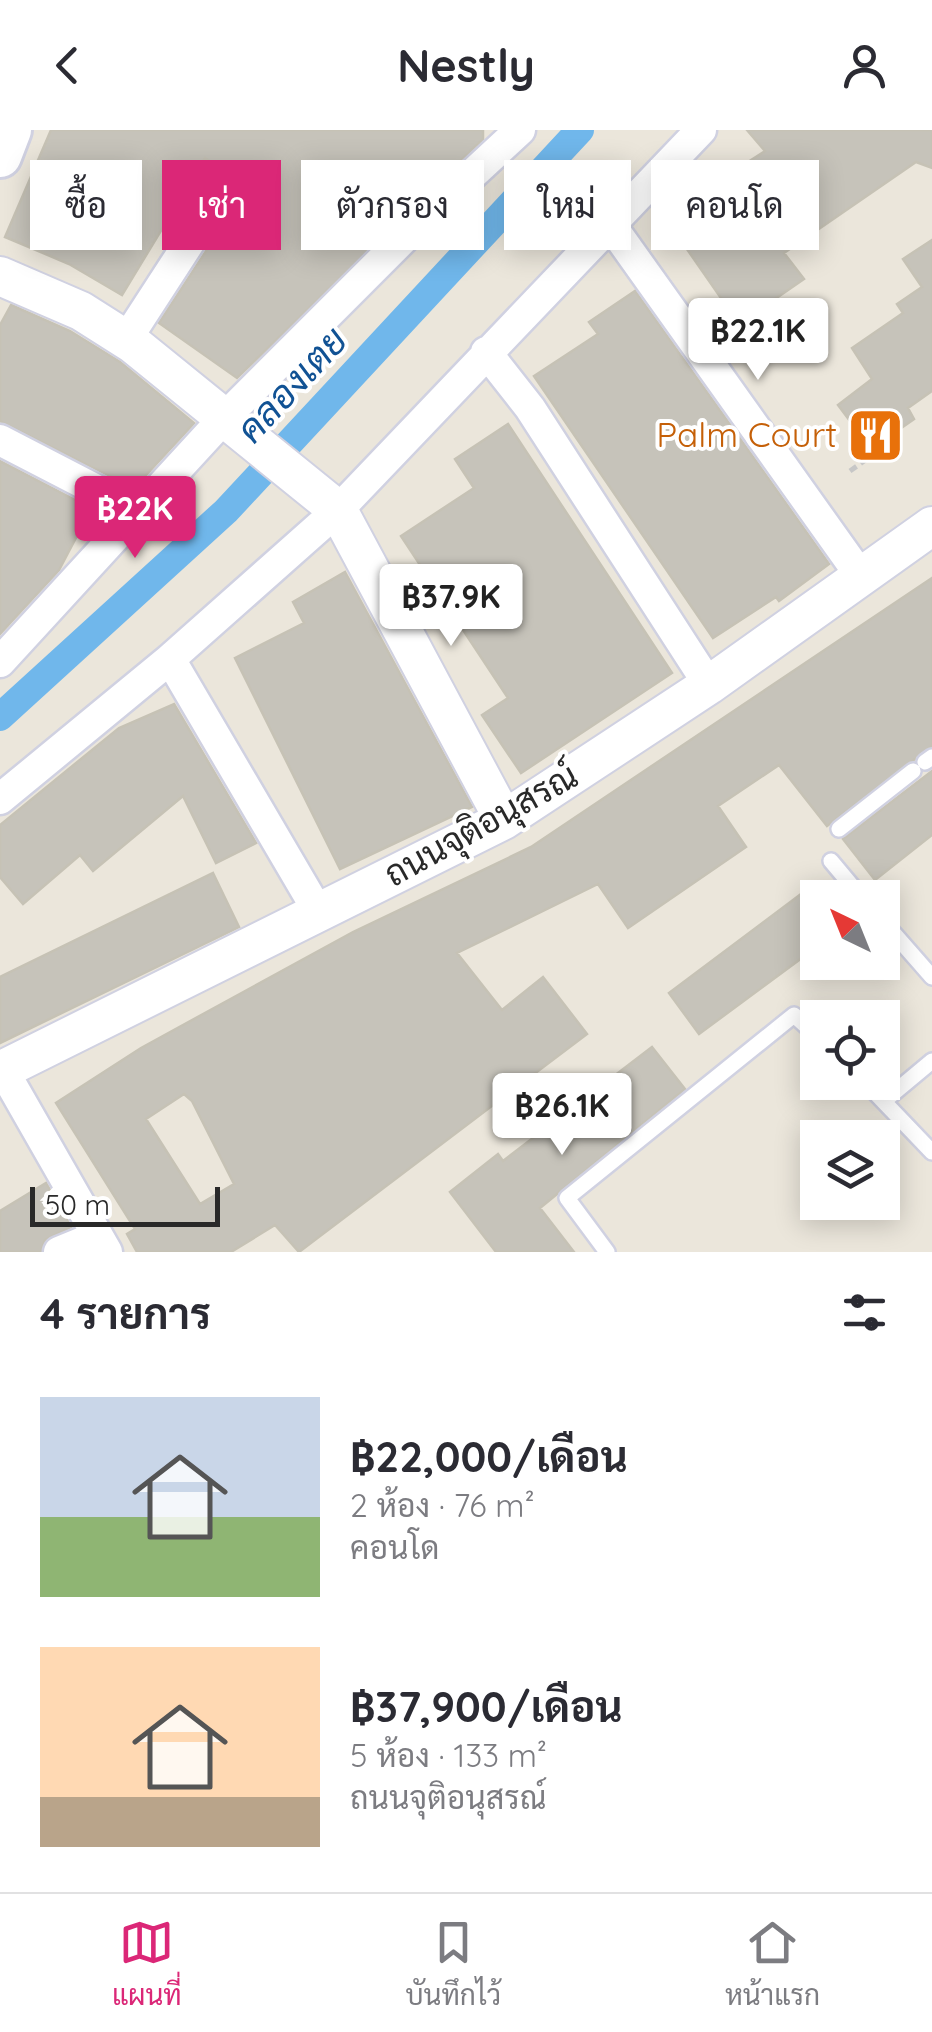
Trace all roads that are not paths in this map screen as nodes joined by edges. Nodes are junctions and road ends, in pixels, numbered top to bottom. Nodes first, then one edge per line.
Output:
1 (10, 130) edge
2 (520, 130) edge
3 (702, 130) edge
4 (0, 156) edge
5 (631, 203) edge
6 (184, 250) edge
7 (585, 250) edge
8 (629, 250) edge
9 (0, 276) edge
10 (126, 340) junction
11 (486, 352) junction
12 (226, 417) junction
13 (0, 440) edge
14 (338, 510) junction
15 (139, 512) junction
16 (932, 526) edge
17 (860, 575) junction
18 (170, 659) junction
19 (0, 662) edge
20 (709, 685) junction
21 (923, 763) edge
22 (0, 799) edge
23 (504, 820) junction
24 (839, 829) dead end
25 (831, 861) dead end
26 (847, 880) edge
27 (319, 912) junction
28 (900, 941) edge
29 (932, 977) edge
30 (800, 1020) edge
31 (932, 1061) edge
32 (2, 1070) edge
33 (900, 1087) edge
34 (884, 1100) edge
35 (932, 1152) edge
36 (102, 1244) edge
37 (59, 1252) edge
38 (607, 1252) edge

1 - 4 main road
2 - 12 street
3 - 5 street
6 - 10 street
7 - 11 street
8 - 17 street
9 - 10 street
10 - 12 street
11 - 14 street
11 - 20 street
12 - 14 street
12 - 15 street
13 - 15 street
14 - 18 street
14 - 23 street
15 - 19 street
16 - 17 street, ถนนจุติอนุสรณ์
17 - 20 street, ถนนจุติอนุสรณ์
18 - 22 street
18 - 27 street
20 - 23 street, ถนนจุติอนุสรณ์
21 - 24 lane
23 - 27 street, ถนนจุติอนุสรณ์
25 - 26 lane
27 - 32 street, ถนนจุติอนุสรณ์
28 - 29 lane
30 - 38 lane
31 - 33 lane
32 - 36 street
34 - 35 lane
36 - 37 street

